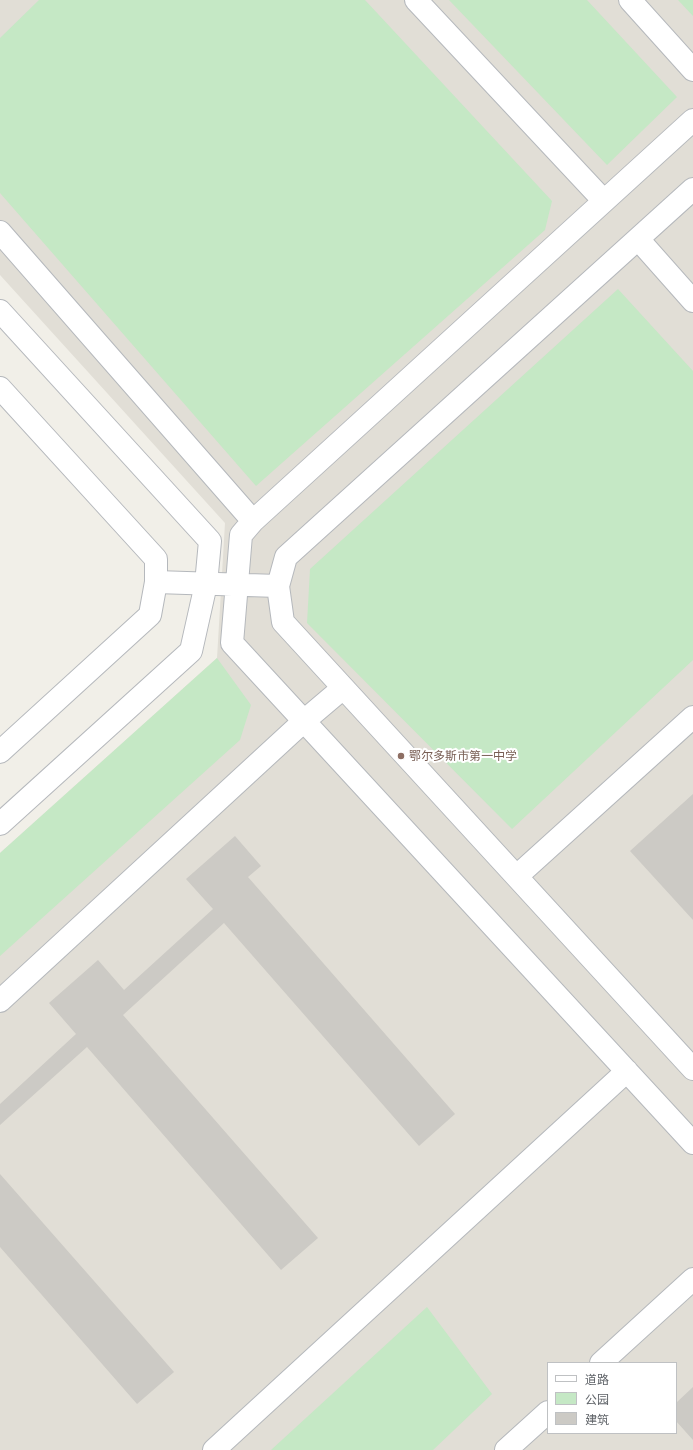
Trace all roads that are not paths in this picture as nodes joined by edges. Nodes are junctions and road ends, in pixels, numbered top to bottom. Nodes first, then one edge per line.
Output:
1 (416, 0) edge
2 (630, 0) edge
3 (693, 70) edge
4 (693, 120) edge
5 (693, 189) edge
6 (604, 201) junction
7 (0, 232) edge
8 (638, 239) junction
9 (693, 302) edge
10 (0, 312) edge
11 (0, 388) edge
12 (253, 521) junction
13 (156, 582) junction
14 (206, 584) junction
15 (237, 585) junction
16 (278, 586) junction
17 (343, 688) junction
18 (693, 718) edge
19 (304, 721) junction
20 (0, 752) edge
21 (0, 824) edge
22 (517, 876) junction
23 (0, 1001) edge
24 (693, 1069) edge
25 (627, 1071) junction
26 (693, 1143) edge
27 (693, 1280) edge
28 (602, 1362) edge
29 (547, 1413) edge
30 (214, 1450) edge
31 (506, 1450) edge

1 - 6 street
2 - 3 street
4 - 6 street
5 - 8 street
6 - 12 street
7 - 12 street
8 - 9 street
8 - 16 street
10 - 14 street
11 - 13 street
12 - 15 street
13 - 14 street
13 - 20 street
14 - 15 street
14 - 21 street
15 - 16 street
15 - 19 street
16 - 17 street
17 - 19 street
17 - 22 street
18 - 22 street
19 - 23 street
19 - 25 street
22 - 24 street
25 - 26 street
25 - 30 street
27 - 28 street
29 - 31 street

